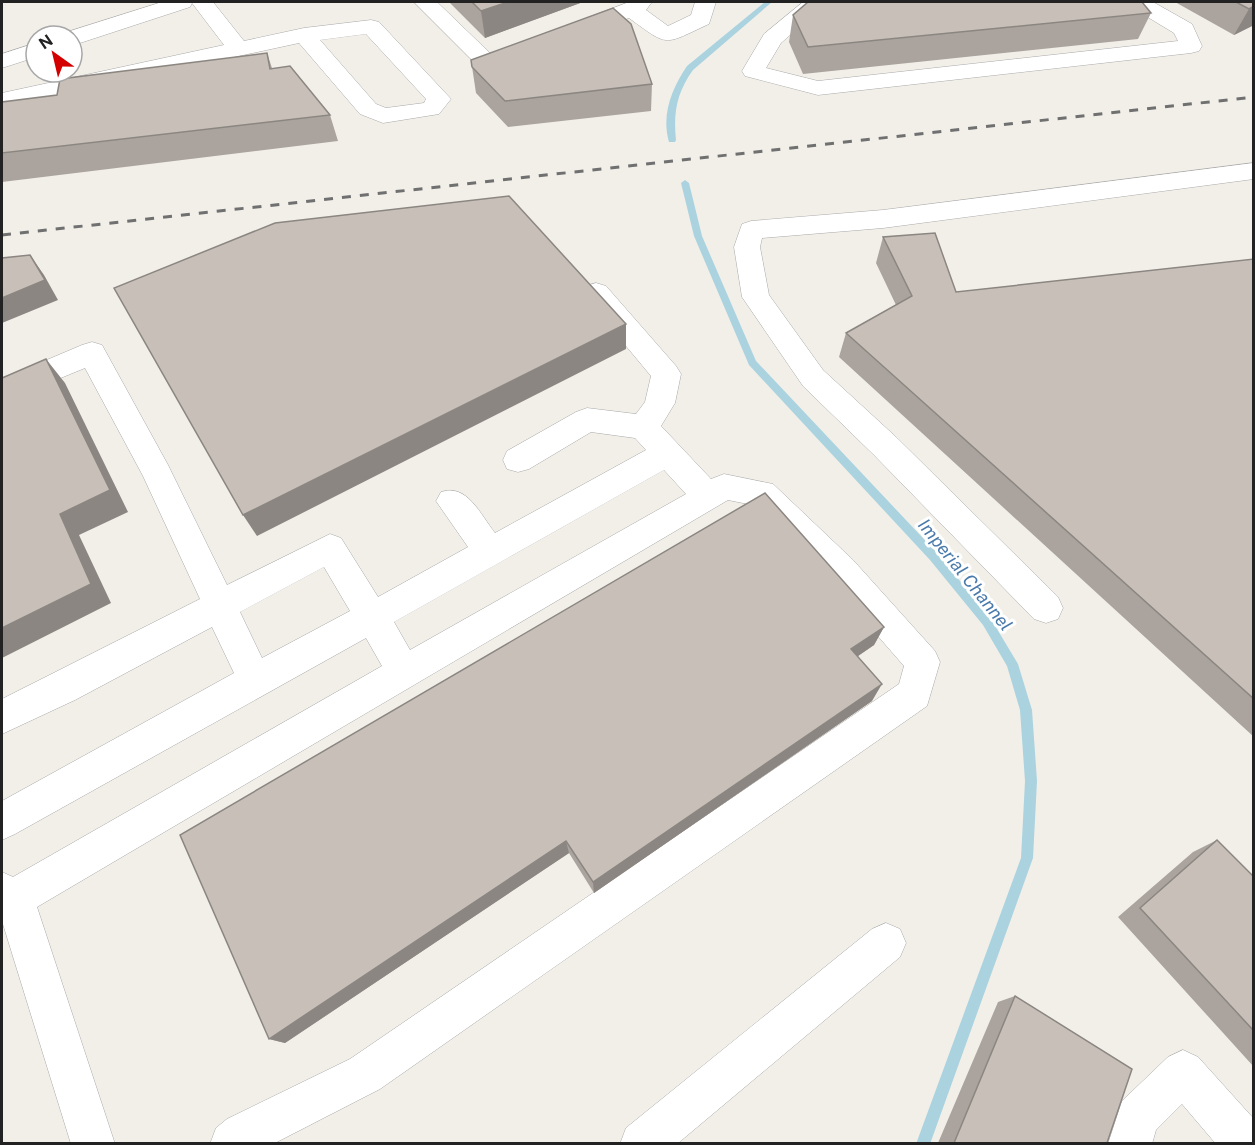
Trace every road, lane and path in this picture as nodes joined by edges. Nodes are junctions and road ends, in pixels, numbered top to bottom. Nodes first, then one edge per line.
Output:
1 (182, 2) edge
2 (202, 2) edge
3 (425, 2) edge
4 (705, 2) edge
5 (1139, 2) edge
6 (637, 5) edge
7 (818, 6) edge
8 (84, 34) edge
9 (304, 35) junction
10 (239, 50) junction
11 (24, 54) edge
12 (2, 61) edge
13 (2, 100) edge
14 (1254, 171) edge
15 (576, 270) edge
16 (2, 391) edge
17 (643, 427) junction
18 (668, 453) junction
19 (518, 460) dead end
20 (707, 496) junction
21 (452, 501) dead end
22 (490, 552) junction
23 (220, 606) junction
24 (1046, 608) dead end
25 (372, 617) junction
26 (404, 672) junction
27 (255, 680) junction
28 (2, 717) edge
29 (2, 821) edge
30 (8, 895) edge
31 (886, 943) dead end
32 (93, 1143) edge
33 (232, 1143) edge
34 (642, 1143) edge
35 (1130, 1143) edge
36 (1246, 1143) edge

1 - 8 lane
2 - 10 lane
3 - 6 lane
4 - 6 lane
5 - 7 lane
9 - 9 lane
9 - 10 lane
10 - 13 lane
11 - 12 lane
14 - 24 lane
15 - 17 lane
16 - 23 lane
17 - 18 lane
17 - 19 lane
18 - 20 lane
18 - 22 lane
20 - 26 lane
20 - 33 lane
21 - 22 lane
22 - 25 lane
23 - 25 lane
23 - 27 lane
23 - 28 lane
25 - 26 lane
25 - 27 lane
26 - 30 lane
27 - 29 lane
30 - 32 lane
31 - 34 lane
35 - 36 lane

